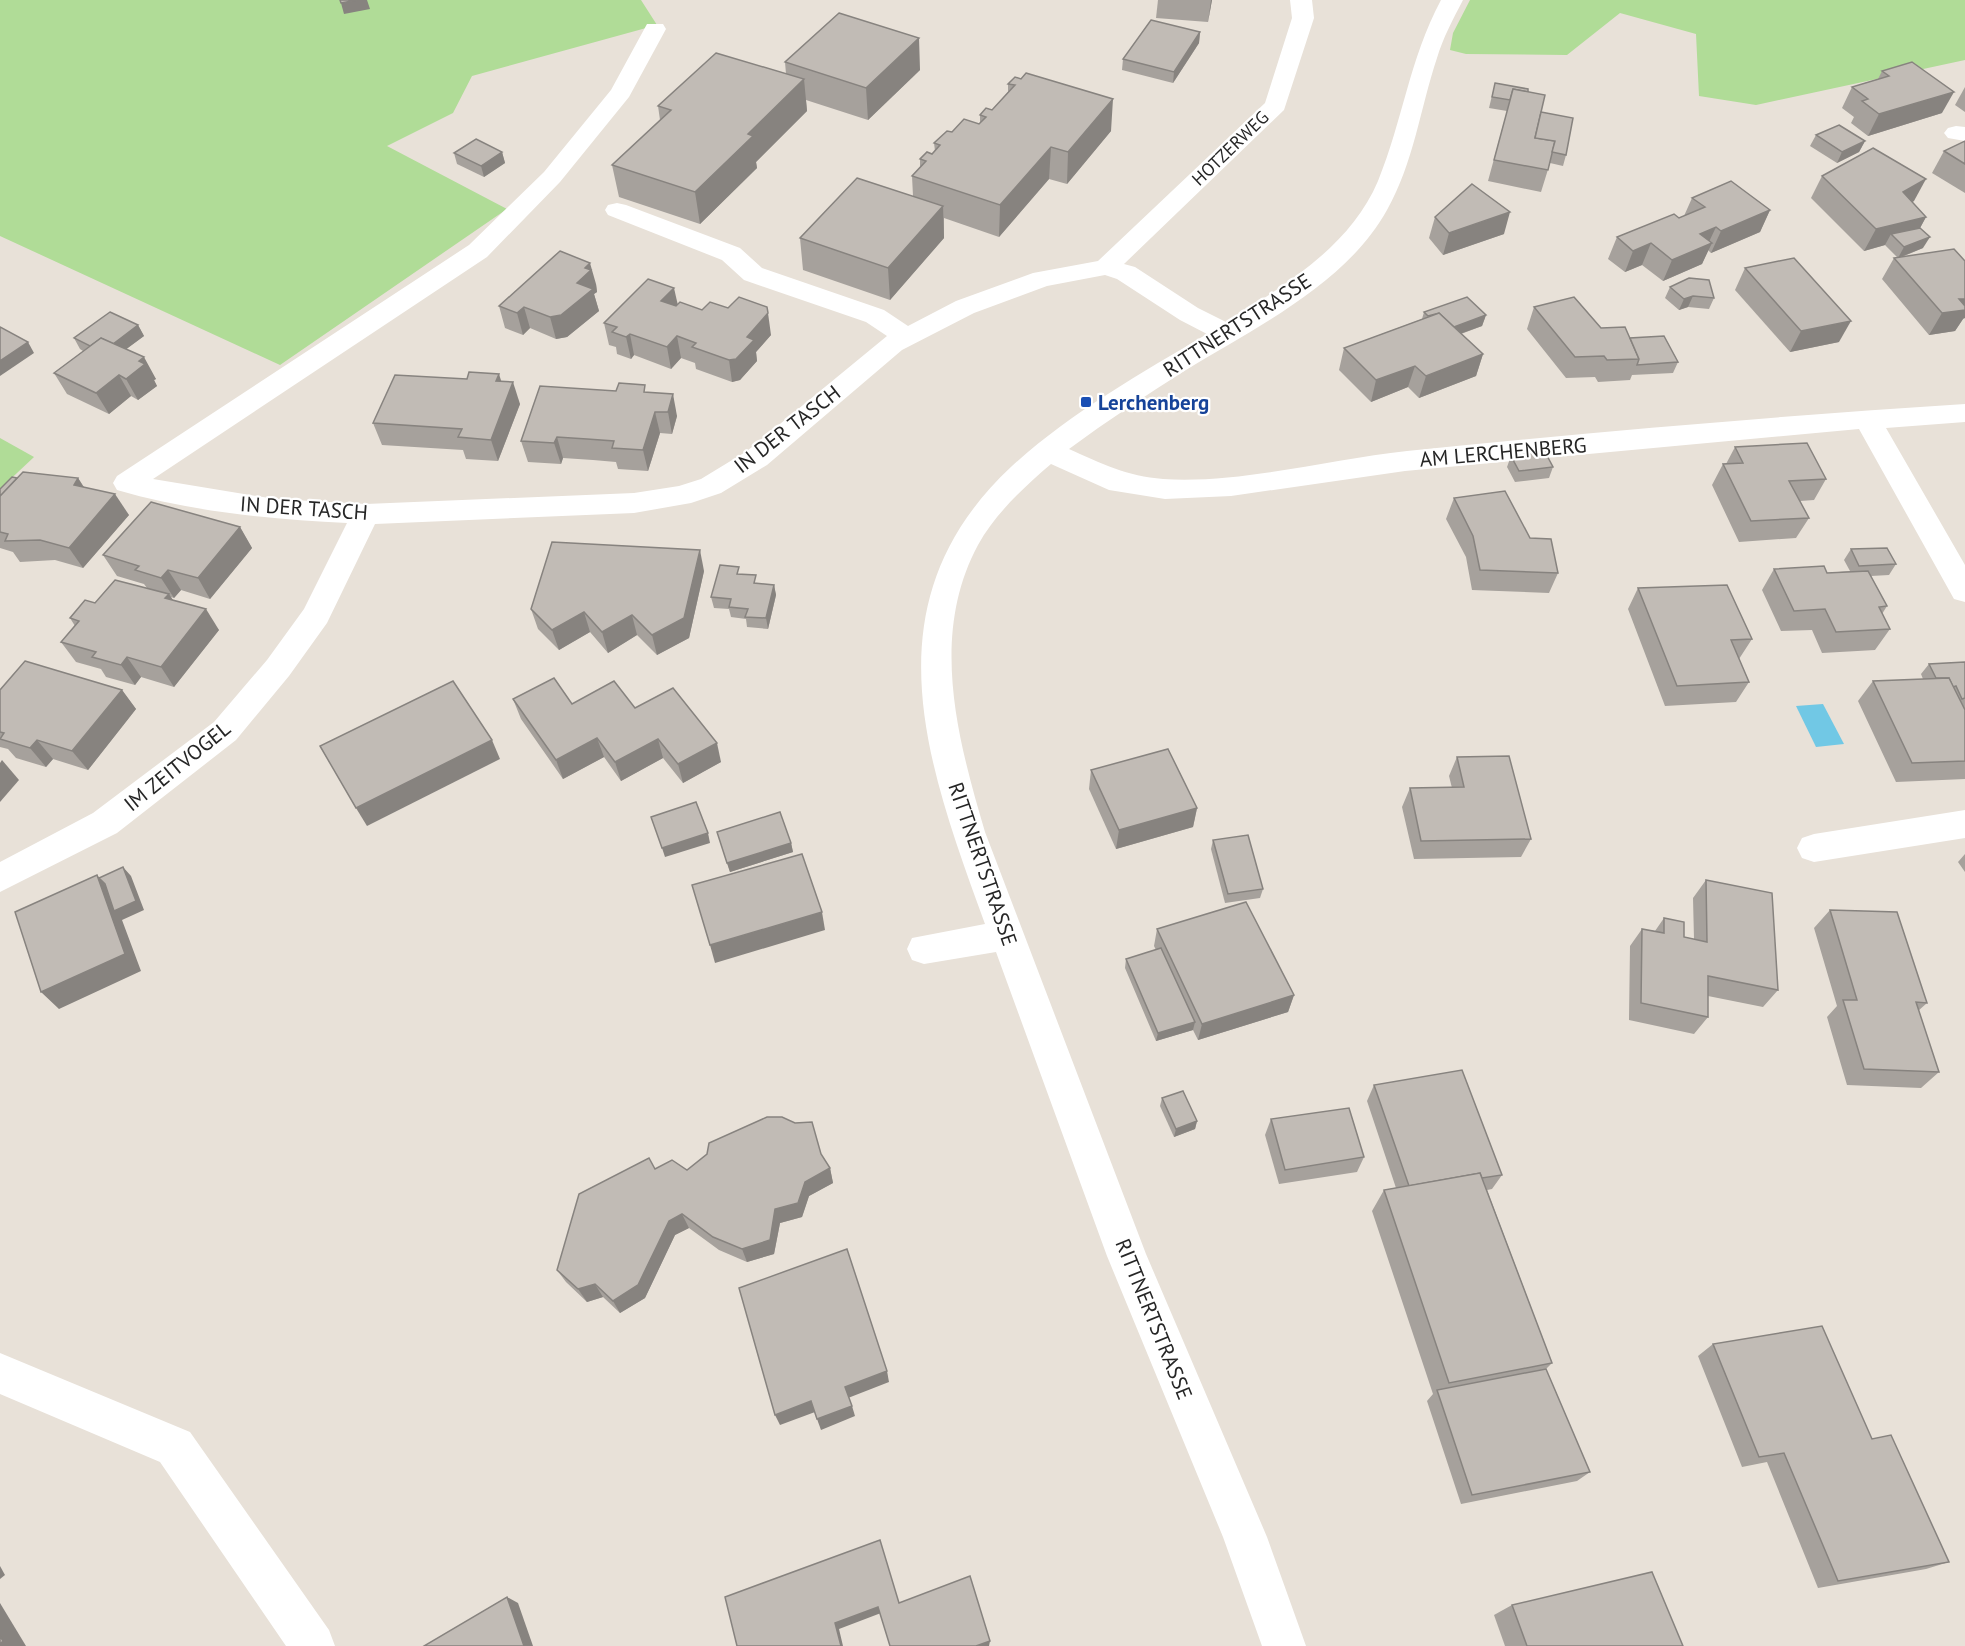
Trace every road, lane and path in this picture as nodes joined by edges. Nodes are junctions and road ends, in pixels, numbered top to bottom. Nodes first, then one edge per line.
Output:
1 (1301, 0) edge
2 (1452, 0) edge
3 (655, 29) dead end
4 (617, 210) dead end
5 (1106, 267) junction
6 (1227, 333) junction
7 (907, 337) junction
8 (1965, 413) edge
9 (1866, 419) junction
10 (1048, 451) junction
11 (366, 514) junction
12 (1965, 591) edge
13 (1965, 824) edge
14 (1814, 848) dead end
15 (0, 878) edge
16 (1007, 936) junction
17 (924, 949) dead end
18 (0, 1373) edge
19 (313, 1646) edge
20 (1284, 1646) edge

1 - 5 street, HOTZERWEG
2 - 6 street, RITTNERTSTRASSE
3 - 11 street, IN DER TASCH
4 - 7 street
5 - 6 street
5 - 7 street, IN DER TASCH
6 - 10 street, RITTNERTSTRASSE
7 - 11 street, IN DER TASCH
8 - 9 street, AM LERCHENBERG
9 - 10 street, AM LERCHENBERG
9 - 12 street
10 - 16 street, RITTNERTSTRASSE
11 - 15 street, IM ZEITVOGEL
13 - 14 street
16 - 17 street
16 - 20 street, RITTNERTSTRASSE
18 - 19 street

